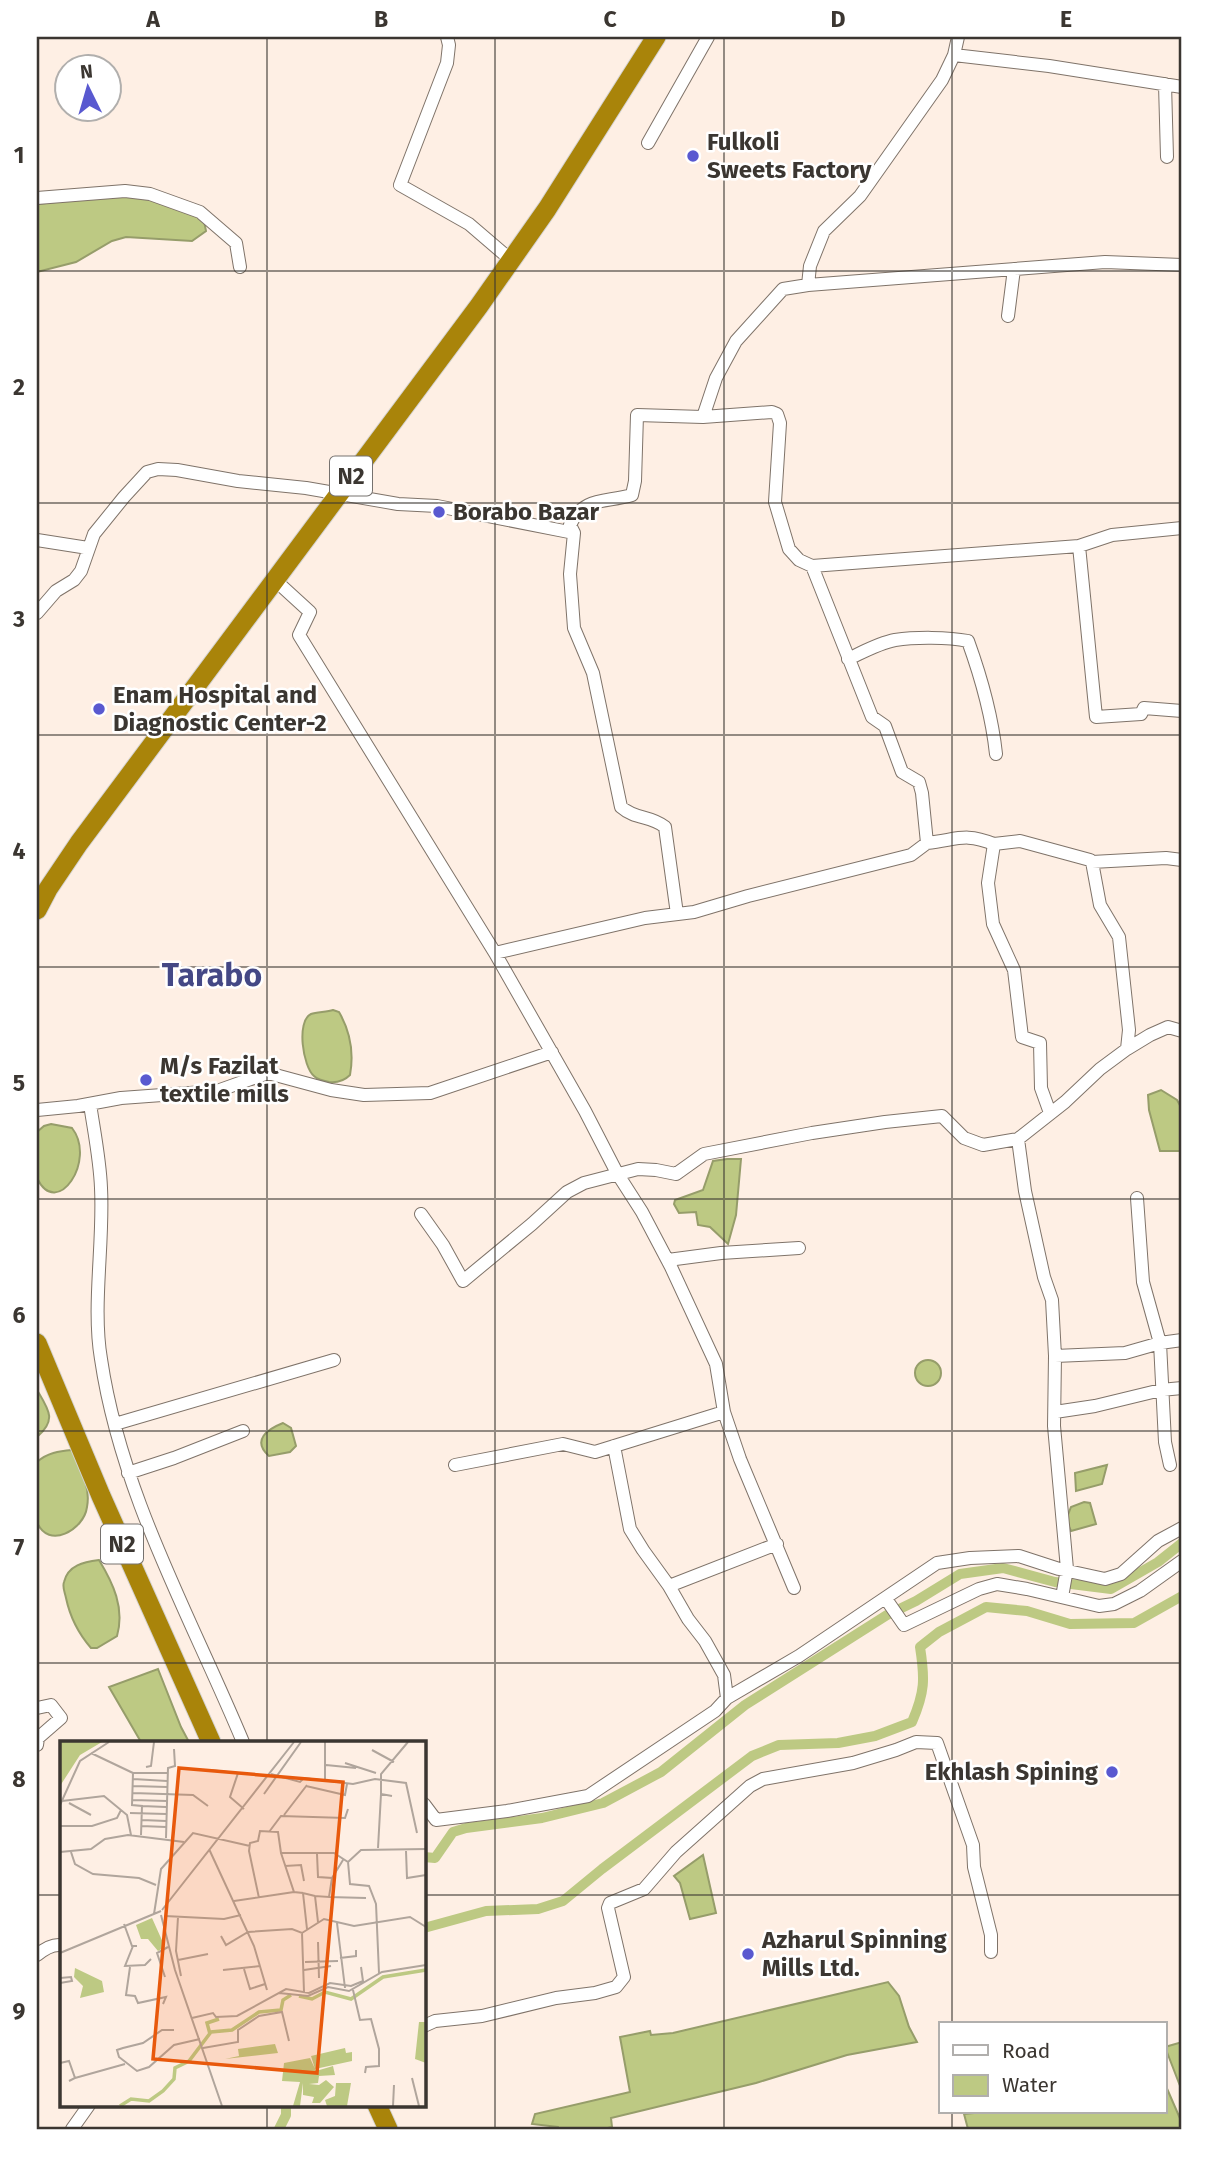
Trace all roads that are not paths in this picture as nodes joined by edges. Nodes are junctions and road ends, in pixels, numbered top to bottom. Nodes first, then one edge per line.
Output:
1 (447, 37) edge
2 (656, 37) edge
3 (708, 37) edge
4 (958, 37) edge
5 (954, 55) junction
6 (1165, 84) junction
7 (1182, 87) edge
8 (648, 143) dead end
9 (1167, 157) dead end
10 (37, 198) edge
11 (511, 260) junction
12 (1182, 265) edge
13 (240, 267) dead end
14 (1014, 269) junction
15 (808, 285) junction
16 (1008, 316) dead end
17 (703, 416) junction
18 (337, 494) junction
19 (1182, 528) edge
20 (573, 533) junction
21 (37, 540) edge
22 (1079, 546) junction
23 (88, 548) junction
24 (812, 566) junction
25 (275, 580) junction
26 (37, 613) edge
27 (848, 659) junction
28 (1182, 711) edge
29 (996, 754) dead end
30 (927, 844) junction
31 (994, 844) junction
32 (1182, 860) edge
33 (1092, 862) junction
34 (37, 910) edge
35 (677, 914) junction
36 (495, 953) junction
37 (1182, 1031) edge
38 (1127, 1049) junction
39 (552, 1052) junction
40 (90, 1104) junction
41 (37, 1111) edge
42 (1051, 1113) junction
43 (1018, 1139) junction
44 (617, 1173) junction
45 (1137, 1198) dead end
46 (421, 1214) dead end
47 (799, 1248) dead end
48 (668, 1260) junction
49 (1182, 1340) edge
50 (37, 1343) edge
51 (1160, 1343) junction
52 (1055, 1356) junction
53 (334, 1360) dead end
54 (1182, 1388) edge
55 (1161, 1390) junction
56 (724, 1412) junction
57 (1055, 1412) junction
58 (115, 1424) junction
59 (243, 1431) dead end
60 (614, 1446) junction
61 (455, 1465) dead end
62 (1170, 1465) dead end
63 (128, 1473) junction
64 (1182, 1528) edge
65 (777, 1544) junction
66 (1182, 1561) edge
67 (1067, 1571) junction
68 (669, 1586) junction
69 (794, 1588) dead end
70 (1062, 1597) junction
71 (886, 1599) junction
72 (727, 1698) junction
73 (37, 1708) edge
74 (211, 1741) edge
75 (243, 1741) edge
76 (37, 1745) edge
77 (425, 1805) edge
78 (60, 1945) edge
79 (991, 1951) dead end
80 (37, 1955) edge
81 (425, 2026) edge
82 (88, 2106) edge
83 (377, 2106) edge
84 (72, 2129) edge
85 (388, 2129) edge

1 - 11 street
2 - 11 highway, N2
3 - 8 street
4 - 5 street
5 - 6 street
5 - 15 street
6 - 7 street
6 - 9 street
10 - 13 street
11 - 18 highway, N2
12 - 14 street
14 - 15 street
14 - 16 street
15 - 17 street
17 - 20 street
17 - 24 street
18 - 20 street
18 - 23 street
18 - 25 highway, N2
19 - 22 street
20 - 35 street
21 - 23 street
22 - 24 street
22 - 28 street
23 - 26 street
24 - 27 street
25 - 34 highway, N2
25 - 36 street
27 - 29 street
27 - 30 street
30 - 31 street
30 - 35 street
31 - 33 street
31 - 42 street
32 - 33 street
33 - 38 street
35 - 36 street
36 - 39 street
37 - 38 street
38 - 42 street
39 - 40 street
39 - 44 street
40 - 41 street
40 - 58 street
42 - 43 street
43 - 44 street
43 - 52 street
44 - 46 street
44 - 48 street
45 - 51 street
47 - 48 street
48 - 56 street
49 - 51 street
50 - 74 highway, N2
51 - 52 street
51 - 55 street
52 - 57 street
53 - 58 street
54 - 55 street
55 - 57 street
55 - 62 street
56 - 60 street
56 - 65 street
57 - 67 street
58 - 63 street
59 - 63 street
60 - 61 street
60 - 68 street
63 - 75 street
64 - 67 street
65 - 68 street
65 - 69 street
66 - 70 street
67 - 70 street
67 - 71 street
68 - 72 street
70 - 71 street
71 - 72 street
72 - 77 street
73 - 76 street
78 - 80 street
79 - 81 street
82 - 84 street
83 - 85 highway

